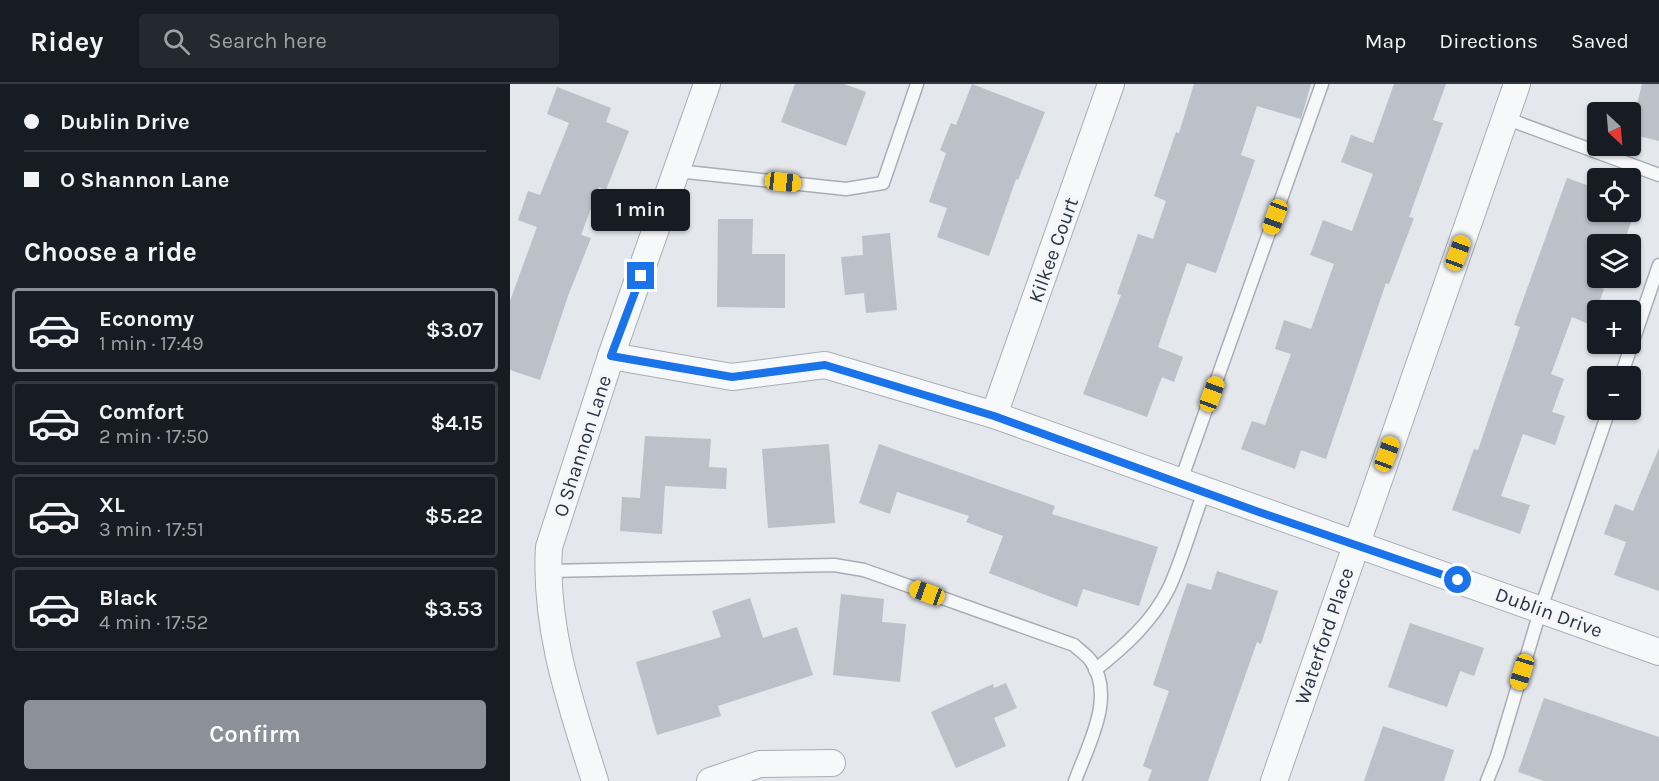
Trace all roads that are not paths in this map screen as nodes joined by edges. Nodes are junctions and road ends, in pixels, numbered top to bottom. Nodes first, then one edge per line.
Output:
1 (707, 84) edge
2 (916, 84) edge
3 (1112, 84) edge
4 (1322, 84) edge
5 (1517, 84) edge
6 (1505, 118) junction
7 (677, 171) junction
8 (1659, 175) edge
9 (1659, 265) edge
10 (611, 356) junction
11 (1624, 366) edge
12 (994, 416) junction
13 (1606, 420) edge
14 (1192, 487) junction
15 (1355, 544) junction
16 (547, 571) junction
17 (1541, 608) junction
18 (1659, 652) edge
19 (1095, 670) junction
20 (832, 763) dead end
21 (595, 781) edge
22 (710, 781) edge
23 (1075, 781) edge
24 (1274, 781) edge
25 (1487, 781) edge

1 - 7 street, O Shannon Lane
2 - 7 lane
3 - 12 street, Kilkee Court
4 - 14 lane
5 - 6 street, Waterford Place
6 - 8 lane
6 - 15 street, Waterford Place
7 - 10 street, O Shannon Lane
9 - 11 lane
10 - 12 street, Dublin Drive
10 - 16 street, O Shannon Lane
12 - 14 street, Dublin Drive
13 - 17 lane
14 - 15 street, Dublin Drive
14 - 19 lane
15 - 17 street, Dublin Drive
15 - 24 street, Waterford Place
16 - 19 lane
16 - 21 street, O Shannon Lane
17 - 18 street, Dublin Drive
17 - 25 lane
19 - 23 lane
20 - 22 street

